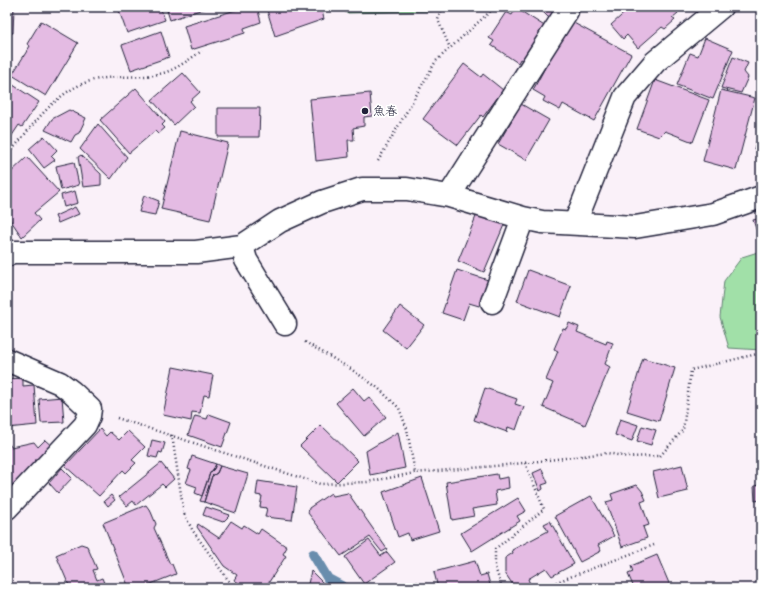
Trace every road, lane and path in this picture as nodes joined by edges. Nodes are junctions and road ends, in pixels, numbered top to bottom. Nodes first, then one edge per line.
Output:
1 (442, 7) edge
2 (495, 7) edge
3 (721, 7) edge
4 (567, 11) dead end
5 (450, 48) junction
6 (202, 51) dead end
7 (7, 156) edge
8 (362, 189) junction
9 (449, 196) junction
10 (761, 197) edge
11 (523, 218) junction
12 (575, 223) junction
13 (242, 246) junction
14 (8, 249) edge
15 (492, 302) dead end
16 (285, 324) joint
17 (761, 353) edge
18 (7, 360) edge
19 (90, 409) junction
20 (172, 435) junction
21 (525, 463) junction
22 (415, 472) junction
23 (7, 508) edge
24 (654, 545) dead end
25 (234, 588) edge
26 (502, 588) edge
27 (541, 588) edge

1 - 5 path
2 - 5 path
3 - 12 street
4 - 9 street
5 - 8 path
6 - 7 path
8 - 9 street
8 - 13 street
9 - 11 street
10 - 12 street
11 - 12 street
11 - 15 street
13 - 14 street
13 - 16 street
16 - 22 path
17 - 21 path
18 - 19 street
19 - 20 path
19 - 23 street
20 - 22 path
20 - 25 path
21 - 22 path
21 - 26 path
24 - 27 path

